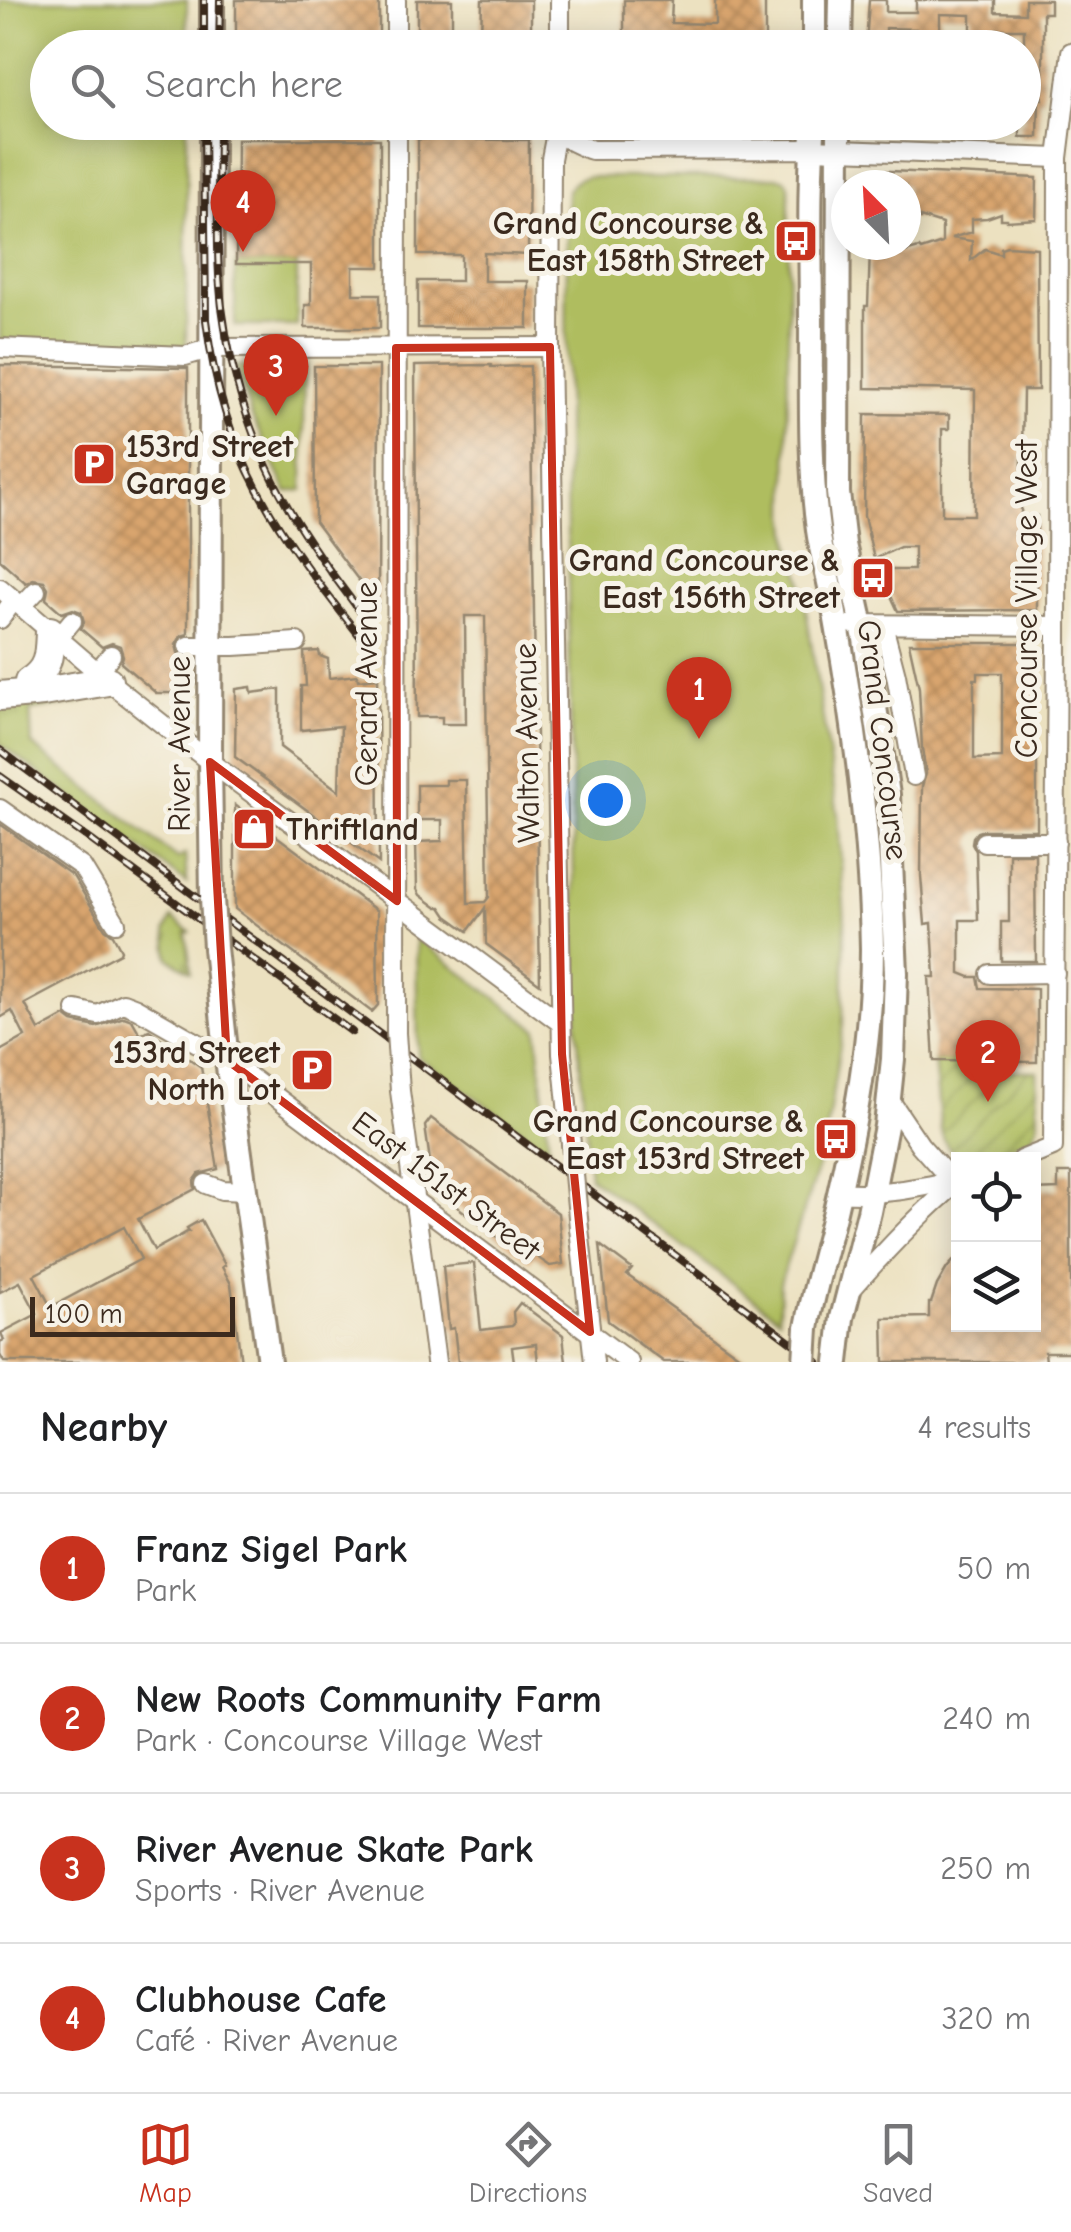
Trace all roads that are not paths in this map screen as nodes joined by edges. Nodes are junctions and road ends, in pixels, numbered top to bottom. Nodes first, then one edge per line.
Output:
1 (212, 0) edge
2 (396, 0) edge
3 (560, 0) edge
4 (814, 0) edge
5 (840, 0) edge
6 (212, 30) edge
7 (396, 30) edge
8 (560, 30) edge
9 (814, 30) edge
10 (840, 30) edge
11 (1071, 52) edge
12 (212, 140) edge
13 (397, 140) edge
14 (555, 140) edge
15 (571, 140) edge
16 (813, 140) edge
17 (839, 140) edge
18 (812, 149) junction
19 (839, 150) junction
20 (1062, 152) edge
21 (0, 348) edge
22 (212, 348) junction
23 (396, 348) junction
24 (550, 348) junction
25 (1064, 496) edge
26 (36, 591) dead end
27 (12, 598) edge
28 (0, 619) edge
29 (836, 624) junction
30 (872, 624) junction
31 (1058, 626) junction
32 (60, 630) junction
33 (296, 642) dead end
34 (200, 646) junction
35 (102, 668) junction
36 (36, 687) junction
37 (0, 695) edge
38 (210, 762) junction
39 (914, 776) dead end
40 (0, 809) edge
41 (984, 842) dead end
42 (1056, 842) junction
43 (396, 901) junction
44 (116, 923) dead end
45 (1055, 973) junction
46 (990, 974) dead end
47 (76, 1010) dead end
48 (561, 1022) junction
49 (227, 1060) junction
50 (889, 1099) junction
51 (1041, 1152) edge
52 (951, 1176) edge
53 (951, 1182) edge
54 (206, 1184) dead end
55 (951, 1186) edge
56 (246, 1191) junction
57 (839, 1192) junction
58 (872, 1194) junction
59 (413, 1198) junction
60 (848, 1292) junction
61 (590, 1332) junction
62 (838, 1352) edge
63 (269, 1362) edge
64 (436, 1362) edge
65 (594, 1362) edge
66 (629, 1362) edge
67 (805, 1362) edge

1 - 6 main road
2 - 7 street
3 - 8 street
4 - 9 main road
5 - 10 main road
11 - 20 street, Concourse Village West
12 - 22 main road, River Avenue
13 - 23 street, Gerard Avenue
14 - 24 street, Walton Avenue
15 - 18 street
16 - 18 main road, Grand Concourse
17 - 19 main road, Grand Concourse
18 - 19 street
18 - 29 main road, Grand Concourse
19 - 20 street
19 - 30 main road, Grand Concourse
20 - 25 street, Concourse Village West
21 - 22 street
22 - 23 street
22 - 34 main road, River Avenue
23 - 24 street
23 - 43 street, Gerard Avenue
24 - 48 street, Walton Avenue
25 - 31 street, Concourse Village West
26 - 27 street
27 - 28 street
27 - 32 street
29 - 30 street
29 - 57 main road, Grand Concourse
30 - 31 street
30 - 39 street, Grand Concourse
30 - 50 main road, Grand Concourse
31 - 42 street, Concourse Village West
32 - 35 street
32 - 36 highway
33 - 34 street
34 - 38 main road, River Avenue
35 - 36 highway
35 - 38 street
36 - 37 highway
38 - 43 street
38 - 49 main road, River Avenue, bridge
40 - 44 street
41 - 42 street
42 - 45 street, Concourse Village West
43 - 48 street
43 - 59 street, Gerard Avenue, bridge
45 - 46 street
45 - 51 street, Concourse Village West
47 - 49 street, East 151st Street
48 - 61 street, Walton Avenue, bridge
49 - 56 main road, River Avenue
49 - 59 street, East 151st Street
50 - 52 street
50 - 58 main road, Grand Concourse
53 - 58 street
54 - 56 street
55 - 60 street
56 - 63 main road, River Avenue
57 - 58 street
57 - 67 main road, Grand Concourse, bridge
58 - 60 main road, Grand Concourse
59 - 61 street, East 151st Street
59 - 64 street, Gerard Avenue
60 - 62 main road, Grand Concourse
61 - 65 street, Walton Avenue
61 - 66 street, East 151st Street

